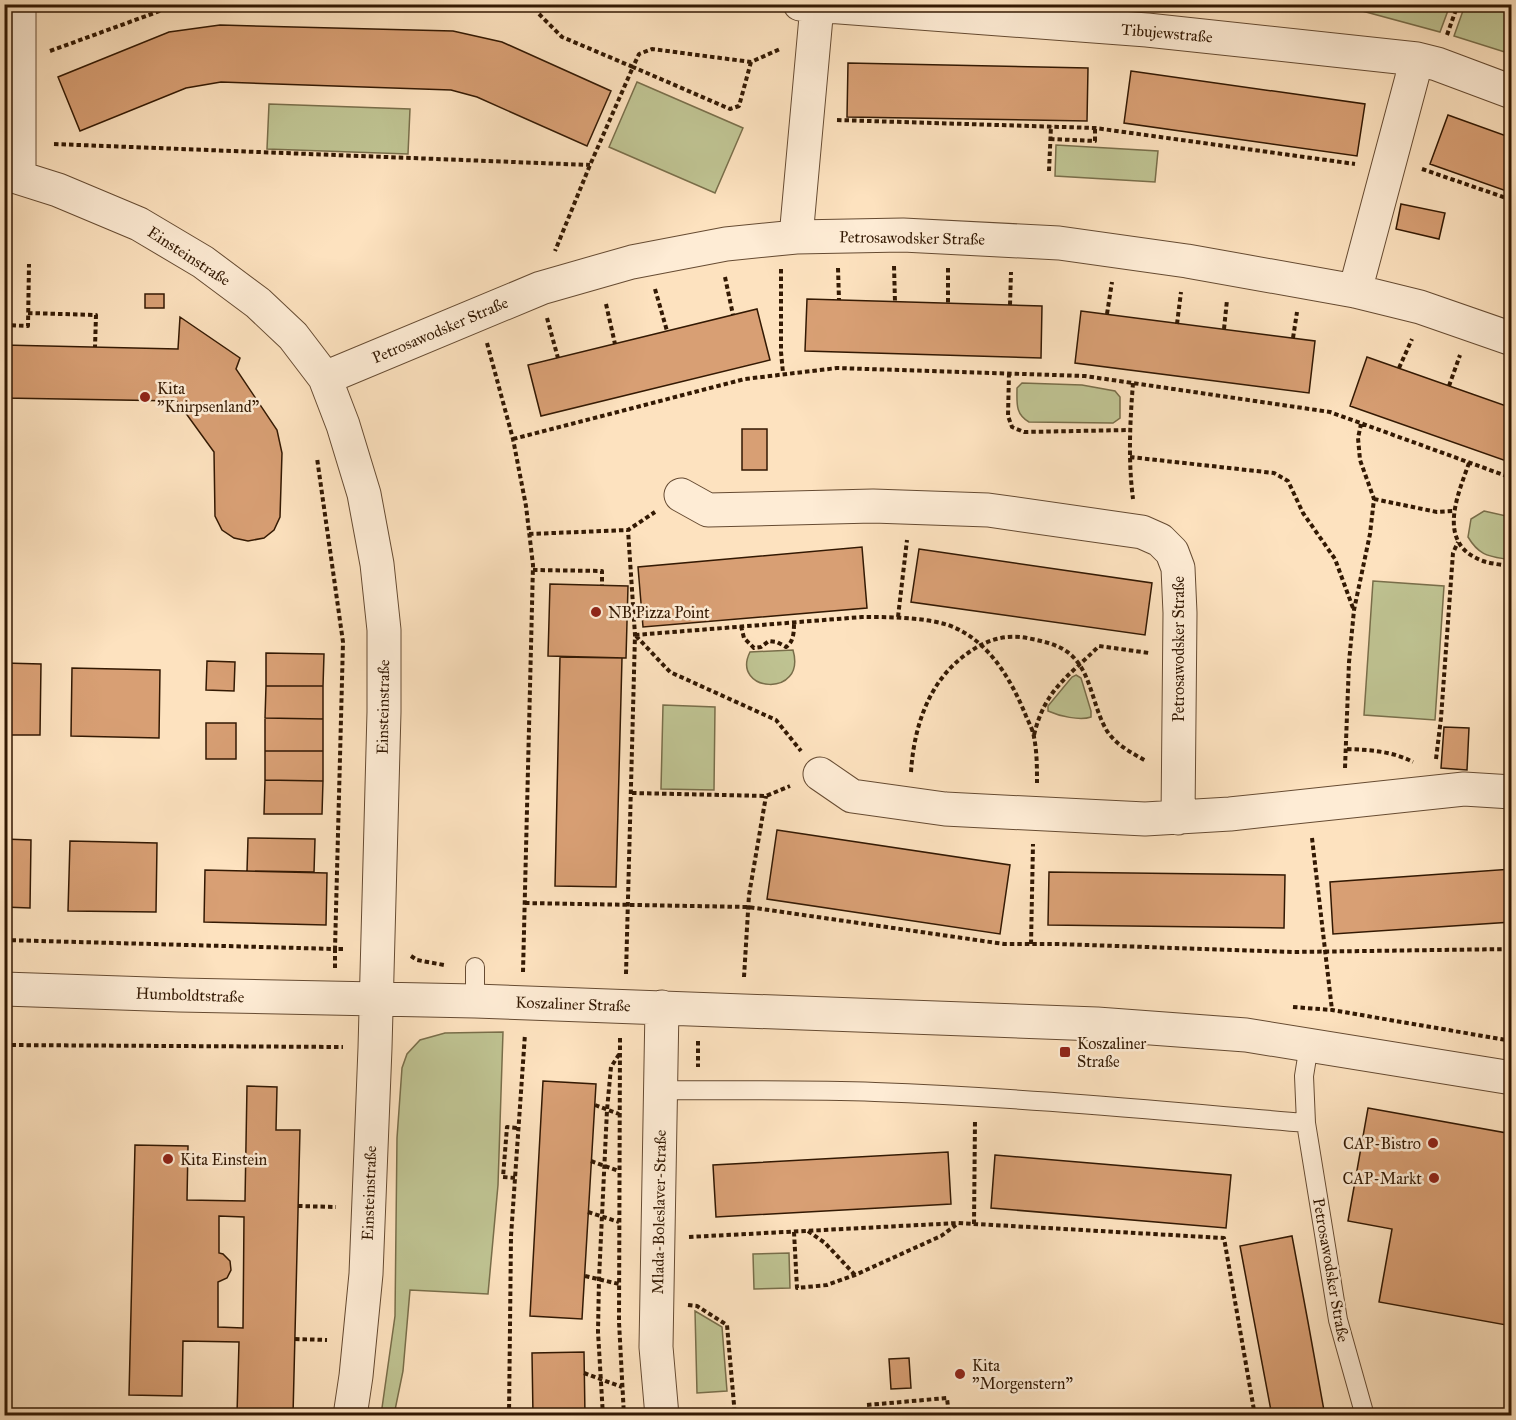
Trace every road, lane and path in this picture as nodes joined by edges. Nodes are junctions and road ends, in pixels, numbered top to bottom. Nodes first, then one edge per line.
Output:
1 (19, 4) edge
2 (179, 4) edge
3 (1458, 4) edge
4 (808, 5) edge
5 (1455, 13) dead end
6 (539, 14) dead end
7 (47, 42) dead end
8 (787, 46) dead end
9 (1417, 59) junction
10 (751, 62) junction
11 (633, 67) junction
12 (1512, 92) edge
13 (806, 122) junction
14 (1051, 126) junction
15 (1095, 128) junction
16 (51, 133) dead end
17 (1050, 139) junction
18 (54, 144) junction
19 (57, 152) dead end
20 (1389, 164) junction
21 (590, 165) junction
22 (1049, 171) dead end
23 (12, 175) edge
24 (1512, 201) edge
25 (789, 251) junction
26 (29, 264) dead end
27 (838, 264) dead end
28 (884, 265) dead end
29 (894, 265) junction
30 (904, 266) dead end
31 (958, 268) dead end
32 (1000, 270) dead end
33 (1011, 270) junction
34 (1020, 270) dead end
35 (724, 272) dead end
36 (1123, 282) dead end
37 (654, 285) dead end
38 (1177, 289) dead end
39 (1355, 291) junction
40 (605, 295) dead end
41 (1237, 298) dead end
42 (839, 300) dead end
43 (543, 301) junction
44 (895, 302) dead end
45 (948, 303) dead end
46 (1010, 305) dead end
47 (1309, 312) dead end
48 (28, 313) junction
49 (480, 313) junction
50 (1107, 314) dead end
51 (734, 315) dead end
52 (1177, 324) dead end
53 (4, 325) edge
54 (1224, 329) dead end
55 (667, 331) dead end
56 (1401, 336) dead end
57 (1293, 338) dead end
58 (1412, 339) junction
59 (1512, 339) edge
60 (1422, 342) dead end
61 (615, 344) dead end
62 (95, 347) dead end
63 (1450, 351) dead end
64 (1460, 354) junction
65 (558, 358) dead end
66 (1471, 358) dead end
67 (1399, 368) dead end
68 (783, 373) junction
69 (1009, 373) junction
70 (325, 378) junction
71 (1133, 383) junction
72 (1449, 386) dead end
73 (1512, 391) edge
74 (1506, 406) dead end
75 (1361, 424) junction
76 (1129, 430) junction
77 (513, 439) junction
78 (315, 449) dead end
79 (1130, 457) junction
80 (1469, 463) junction
81 (1512, 478) edge
82 (681, 495) dead end
83 (1374, 499) junction
84 (911, 507) junction
85 (1454, 511) junction
86 (1132, 531) junction
87 (529, 534) junction
88 (1458, 542) junction
89 (1512, 566) edge
90 (533, 570) junction
91 (602, 586) dead end
92 (1354, 610) junction
93 (898, 616) junction
94 (794, 622) junction
95 (741, 626) junction
96 (636, 635) junction
97 (980, 644) junction
98 (1179, 655) junction
99 (1079, 666) junction
100 (1034, 736) junction
101 (1347, 749) junction
102 (820, 774) joint
103 (1178, 779) junction
104 (1434, 784) junction
105 (1512, 792) edge
106 (632, 793) junction
107 (1343, 802) junction
108 (909, 804) junction
109 (1309, 806) junction
110 (1035, 814) junction
111 (1178, 818) junction
112 (525, 903) junction
113 (629, 903) junction
114 (748, 907) junction
115 (4, 940) edge
116 (1031, 944) junction
117 (1512, 949) edge
118 (1326, 951) junction
119 (475, 967) dead end
120 (626, 972) dead end
121 (744, 976) dead end
122 (4, 989) edge
123 (375, 1000) junction
124 (475, 1001) junction
125 (525, 1003) junction
126 (622, 1006) junction
127 (662, 1008) junction
128 (1332, 1010) dead end
129 (4, 1045) edge
130 (1309, 1045) junction
131 (342, 1047) dead end
132 (620, 1053) junction
133 (1512, 1078) edge
134 (661, 1090) junction
135 (976, 1097) junction
136 (595, 1106) dead end
137 (607, 1110) junction
138 (619, 1114) junction
139 (1306, 1123) junction
140 (518, 1128) junction
141 (591, 1161) dead end
142 (605, 1165) junction
143 (619, 1171) junction
144 (515, 1178) junction
145 (298, 1206) dead end
146 (342, 1207) dead end
147 (588, 1212) dead end
148 (602, 1217) junction
149 (619, 1222) junction
150 (958, 1223) junction
151 (974, 1224) junction
152 (807, 1231) junction
153 (794, 1232) junction
154 (658, 1239) junction
155 (855, 1275) junction
156 (585, 1276) dead end
157 (599, 1280) junction
158 (619, 1284) junction
159 (657, 1304) junction
160 (295, 1339) dead end
161 (335, 1340) dead end
162 (584, 1373) dead end
163 (601, 1380) junction
164 (622, 1388) junction
165 (867, 1405) dead end
166 (350, 1416) edge
167 (509, 1416) edge
168 (603, 1416) edge
169 (624, 1416) edge
170 (662, 1416) edge
171 (735, 1416) edge
172 (949, 1416) edge
173 (1255, 1416) edge
174 (1365, 1416) edge

1 - 23 street, Einsteinstraße
2 - 7 path
3 - 5 path
4 - 9 street, Tibujewstraße
4 - 13 street
6 - 11 path
8 - 10 path
9 - 12 street, Tibujewstraße
9 - 20 street
10 - 11 path
10 - 11 path
11 - 21 path
13 - 14 path
13 - 25 street
14 - 15 path
14 - 17 path
15 - 17 path
15 - 20 path
16 - 18 path
17 - 22 path
18 - 19 path
18 - 21 path
20 - 24 path
20 - 39 street
21 - 43 path
23 - 70 street, Einsteinstraße
25 - 39 street, Petrosawodsker Straße
25 - 43 street, Petrosawodsker Straße
25 - 68 path
26 - 48 path
27 - 42 path
28 - 29 path
29 - 30 path
29 - 44 path
31 - 45 path
32 - 33 path
33 - 34 path
33 - 46 path
35 - 51 path
36 - 50 path
37 - 55 path
38 - 52 path
39 - 59 street, Petrosawodsker Straße
40 - 61 path
41 - 54 path
43 - 49 street, Petrosawodsker Straße
43 - 65 path
47 - 57 path
48 - 53 path
48 - 62 path
49 - 70 street, Petrosawodsker Straße
49 - 77 path
56 - 58 path
58 - 60 path
58 - 67 path
63 - 64 path
64 - 66 path
64 - 72 path
68 - 69 path
68 - 77 path
69 - 71 path
69 - 76 path
70 - 123 street, Einsteinstraße
71 - 75 path
71 - 76 path
73 - 74 path
75 - 80 path
75 - 83 path
76 - 79 path
77 - 87 path
78 - 115 path
79 - 86 path
79 - 92 path
80 - 81 path
80 - 85 path
82 - 84 street, Petrosawodsker Straße
83 - 85 path
83 - 92 path
84 - 86 street, Petrosawodsker Straße
84 - 93 path
85 - 88 path
86 - 98 street, Petrosawodsker Straße
87 - 90 path
87 - 96 path
88 - 89 path
88 - 104 path
90 - 91 path
90 - 112 path
92 - 101 path
93 - 94 path
93 - 97 path
94 - 95 path
94 - 95 path
95 - 96 path
96 - 102 path
96 - 106 path
97 - 99 path
97 - 100 path
97 - 108 path
98 - 99 path
98 - 103 street, Petrosawodsker Straße
99 - 100 path
99 - 103 path
100 - 110 path
101 - 104 path
101 - 107 path
102 - 108 street
103 - 111 street, Petrosawodsker Straße
104 - 105 street
104 - 107 street
106 - 113 path
106 - 114 path
107 - 109 street
108 - 110 street
109 - 111 street
109 - 118 path
110 - 111 street
110 - 116 path
112 - 113 path
112 - 125 path
113 - 114 path
113 - 120 path
114 - 116 path
114 - 121 path
116 - 118 path
117 - 118 path
118 - 128 path
119 - 124 lane
122 - 123 street, Humboldtstraße
123 - 124 street, Koszaliner Straße
123 - 166 street, Einsteinstraße
124 - 125 street, Koszaliner Straße
125 - 126 street, Koszaliner Straße
125 - 140 path
126 - 127 street, Koszaliner Straße
126 - 132 path
127 - 130 street, Koszaliner Straße
127 - 134 street, Mlada-Boleslaver-Straße
129 - 131 path
130 - 133 street, Koszaliner Straße
130 - 139 lane
132 - 137 path
132 - 138 path
134 - 135 lane
134 - 154 street, Mlada-Boleslaver-Straße
135 - 139 lane
135 - 151 path
136 - 137 path
137 - 138 path
137 - 142 path
138 - 143 path
139 - 174 lane, Petrosawodsker Straße
140 - 144 path
140 - 144 path
141 - 142 path
142 - 143 path
142 - 148 path
143 - 149 path
144 - 167 path
145 - 146 path
147 - 148 path
148 - 149 path
148 - 157 path
149 - 158 path
150 - 151 path
150 - 152 path
150 - 155 path
151 - 173 path
152 - 153 path
152 - 155 path
153 - 154 path
153 - 155 path
154 - 159 street, Mlada-Boleslaver-Straße
156 - 157 path
157 - 158 path
157 - 163 path
158 - 164 path
159 - 170 street, Mlada-Boleslaver-Straße
159 - 171 path
160 - 161 path
162 - 163 path
163 - 164 path
163 - 168 path
164 - 169 path
165 - 172 path

